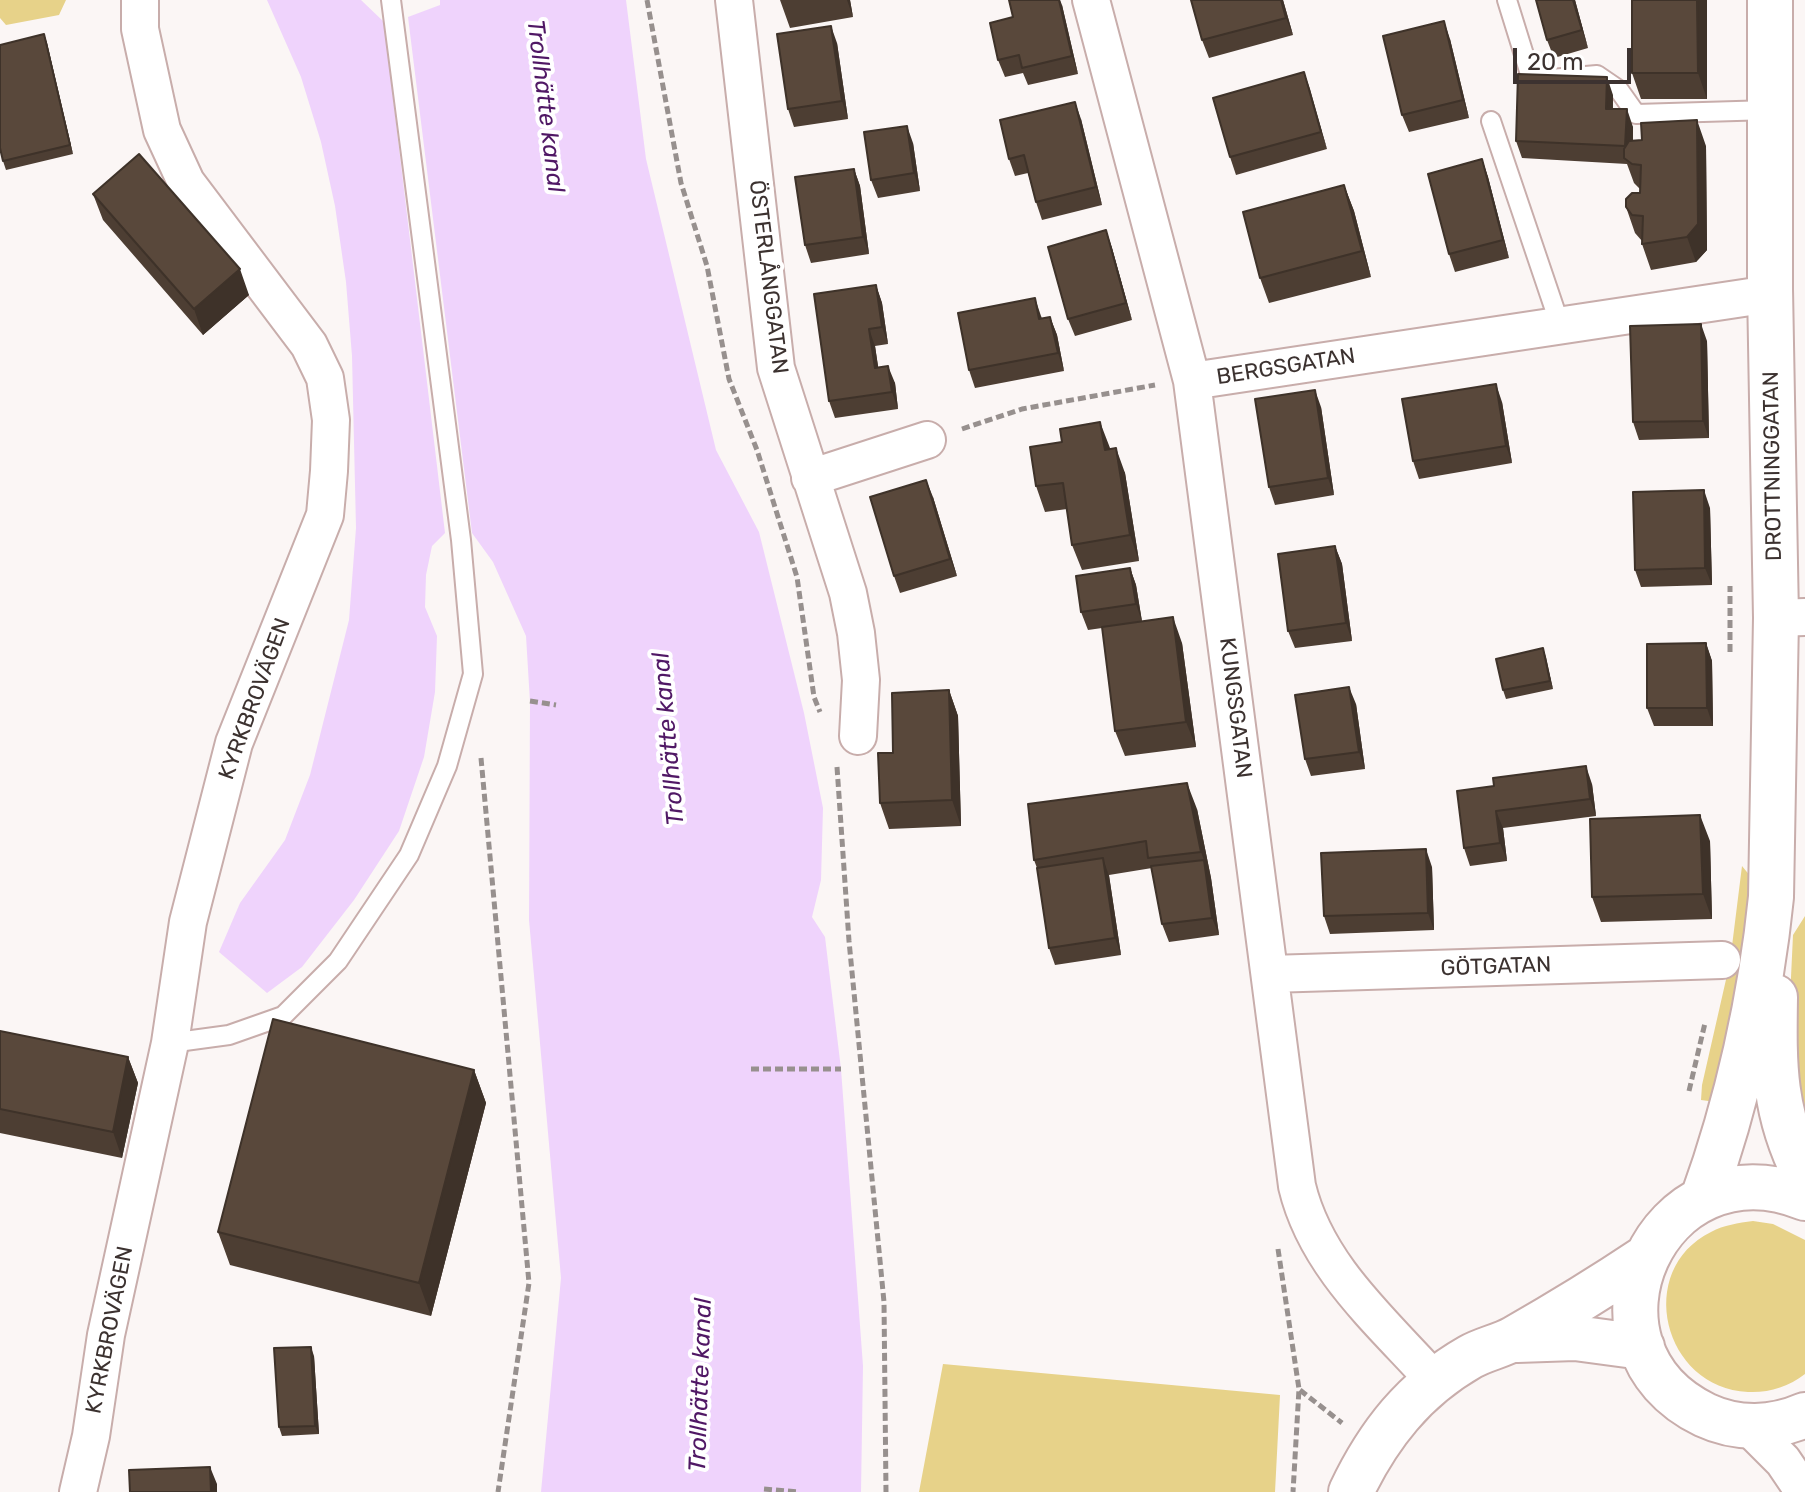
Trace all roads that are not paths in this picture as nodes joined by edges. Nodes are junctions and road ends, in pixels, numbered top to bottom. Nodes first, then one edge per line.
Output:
1 (140, 0) edge
2 (391, 0) edge
3 (734, 0) edge
4 (1091, 0) edge
5 (1507, 0) edge
6 (1770, 0) edge
7 (1770, 110) junction
8 (1491, 121) dead end
9 (1770, 294) junction
10 (1560, 325) junction
11 (1192, 381) junction
12 (927, 440) road end
13 (810, 478) junction
14 (1791, 618) edge
15 (840, 738) road end
16 (1768, 931) junction
17 (1722, 960) road end
18 (1270, 974) junction
19 (170, 1043) junction
20 (1805, 1175) edge
21 (1703, 1198) junction
22 (1805, 1198) edge
23 (1645, 1258) junction
24 (1510, 1340) junction
25 (1642, 1347) junction
26 (1434, 1380) junction
27 (1805, 1415) edge
28 (1749, 1427) junction
29 (78, 1492) edge
30 (1351, 1492) edge
31 (1804, 1492) edge

1 - 19 street, KYRKBROVÄGEN
2 - 19 lane
3 - 13 street, ÖSTERLÅNGGATAN
4 - 11 street, KUNGSGATAN
5 - 7 lane
6 - 7 street, DROTTNINGGATAN
7 - 9 street, DROTTNINGGATAN
8 - 10 lane
9 - 10 street, BERGSGATAN
9 - 14 street, DROTTNINGGATAN
10 - 11 street, BERGSGATAN
11 - 18 street, KUNGSGATAN
12 - 13 street
13 - 15 street, ÖSTERLÅNGGATAN
14 - 16 street, DROTTNINGGATAN
16 - 20 street, DROTTNINGGATAN
16 - 21 street, DROTTNINGGATAN
17 - 18 street, GÖTGATAN
18 - 26 street, KUNGSGATAN
19 - 29 street, KYRKBROVÄGEN
21 - 22 street
21 - 23 street
23 - 24 street
23 - 25 street
24 - 25 street
24 - 26 street
25 - 28 street
26 - 30 street
27 - 28 street
28 - 31 street

